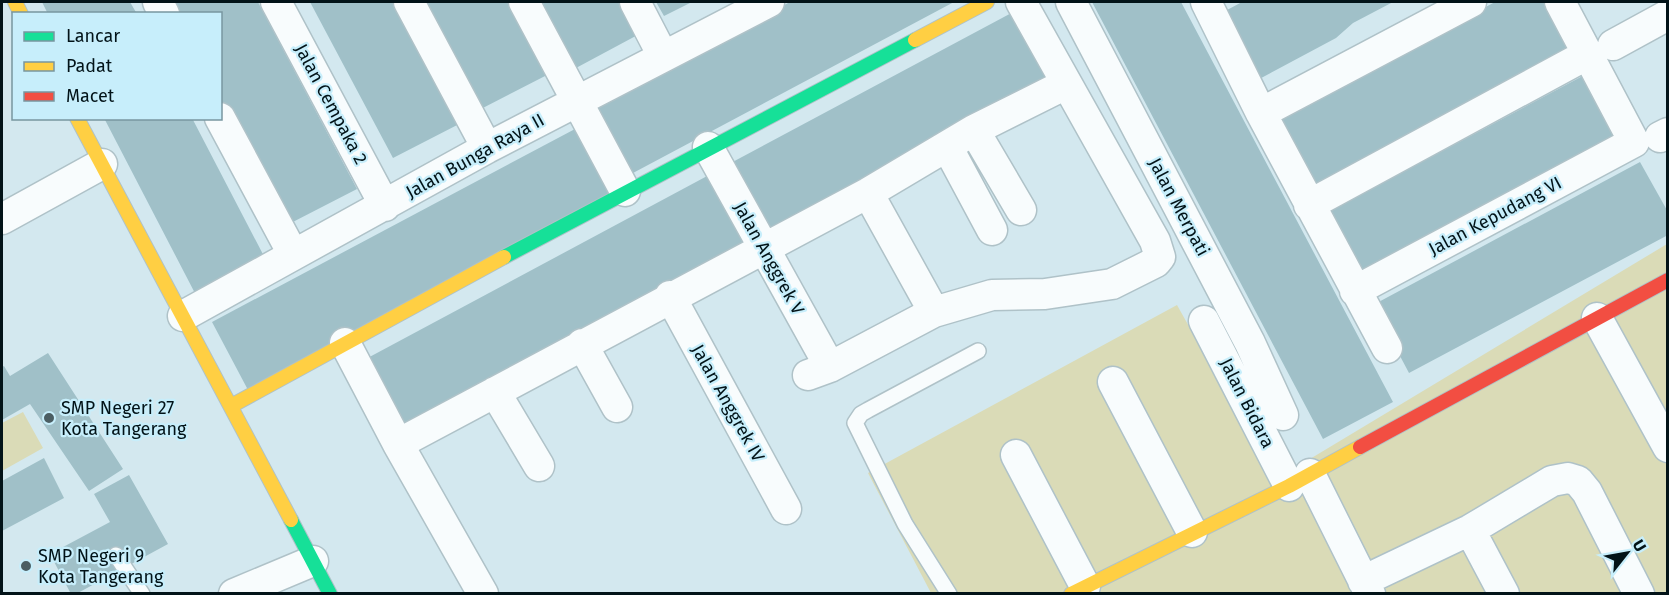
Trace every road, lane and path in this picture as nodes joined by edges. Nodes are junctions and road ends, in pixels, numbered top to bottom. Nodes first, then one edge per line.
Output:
1 (276, 2) edge
2 (295, 2) edge
3 (409, 2) edge
4 (524, 2) edge
5 (635, 2) edge
6 (987, 2) edge
7 (1022, 2) edge
8 (1071, 2) edge
9 (1206, 2) edge
10 (1426, 2) edge
11 (1471, 2) edge
12 (1560, 2) edge
13 (763, 3) edge
14 (1668, 15) edge
15 (1601, 50) junction
16 (663, 56) junction
17 (1066, 84) junction
18 (576, 100) junction
19 (1257, 105) junction
20 (78, 120) edge
21 (221, 120) edge
22 (974, 130) junction
23 (1654, 137) edge
24 (708, 147) junction
25 (487, 148) junction
26 (948, 148) junction
27 (102, 164) junction
28 (625, 191) junction
29 (868, 193) junction
30 (393, 202) junction
31 (1309, 205) junction
32 (1021, 210) dead end
33 (2, 219) edge
34 (992, 230) dead end
35 (762, 248) junction
36 (293, 254) junction
37 (1668, 280) edge
38 (1355, 291) junction
39 (670, 296) junction
40 (934, 312) junction
41 (183, 316) junction
42 (1597, 318) junction
43 (1204, 321) dead end
44 (345, 343) junction
45 (582, 344) junction
46 (1388, 348) dead end
47 (978, 351) dead end
48 (1113, 382) dead end
49 (495, 392) junction
50 (231, 406) junction
51 (617, 408) dead end
52 (1283, 415) dead end
53 (398, 444) junction
54 (1668, 447) edge
55 (1016, 455) dead end
56 (539, 466) dead end
57 (1300, 480) junction
58 (786, 509) dead end
59 (1470, 530) junction
60 (1192, 532) junction
61 (116, 555) dead end
62 (313, 561) junction
63 (1367, 587) edge
64 (1078, 590) edge
65 (142, 594) edge
66 (234, 594) edge
67 (330, 594) edge
68 (483, 594) edge
69 (949, 594) edge
70 (1504, 594) edge
71 (1639, 594) edge

1 - 30 street, Jalan Cempaka 2
2 - 30 street, Jalan Cempaka 2
3 - 25 street
4 - 18 street
5 - 16 street
6 - 24 street
7 - 17 street
8 - 52 street, Jalan Merpati
9 - 19 street
10 - 19 street
11 - 19 street
12 - 15 street
13 - 16 street, Jalan Bunga Raya II
14 - 15 street
15 - 23 street
15 - 31 street
16 - 18 street, Jalan Bunga Raya II
17 - 22 street
17 - 40 street
18 - 25 street, Jalan Bunga Raya II
18 - 28 street
19 - 31 street
20 - 27 street
21 - 36 street
22 - 26 street
22 - 32 street
23 - 38 street, Jalan Kepudang VI
24 - 28 street
24 - 35 street, Jalan Anggrek V
25 - 30 street, Jalan Bunga Raya II
26 - 29 street
26 - 34 street
27 - 33 street
27 - 41 street
28 - 44 street
29 - 35 street
29 - 40 street
30 - 36 street, Jalan Bunga Raya II
31 - 38 street
35 - 39 street
35 - 40 street, Jalan Anggrek V
36 - 41 street, Jalan Bunga Raya II
37 - 42 street
38 - 46 street
39 - 45 street
39 - 58 street, Jalan Anggrek IV
41 - 50 street
42 - 54 street
42 - 57 street
43 - 57 street, Jalan Bidara
44 - 50 street
44 - 53 street
45 - 49 street
45 - 51 street
47 - 69 lane
48 - 60 street
49 - 53 street
49 - 56 street
50 - 62 street
53 - 68 street
55 - 64 street
57 - 60 street
57 - 63 street, Jalan Bidara
59 - 63 street
59 - 70 street
59 - 71 street
60 - 64 street
61 - 65 lane
62 - 66 street
62 - 67 street

